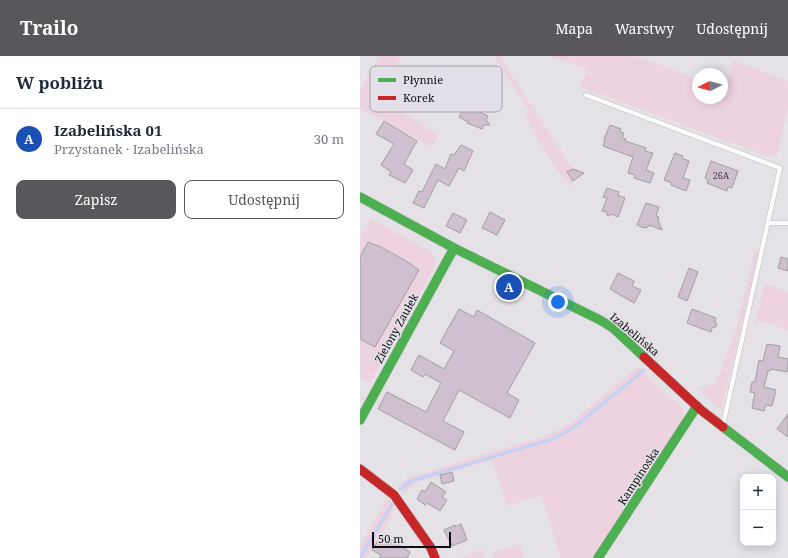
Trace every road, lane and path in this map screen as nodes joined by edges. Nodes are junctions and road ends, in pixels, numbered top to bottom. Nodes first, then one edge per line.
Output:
1 (586, 95) dead end
2 (360, 197) edge
3 (769, 223) junction
4 (788, 224) edge
5 (454, 248) junction
6 (697, 406) junction
7 (360, 420) edge
8 (723, 426) junction
9 (360, 469) edge
10 (788, 477) edge
11 (435, 558) edge
12 (598, 558) edge

1 - 3 lane
2 - 5 street, Izabelińska
3 - 4 lane
3 - 8 lane
5 - 6 street, Izabelińska
5 - 7 street, Zielony Zaułek
6 - 8 street, Izabelińska
6 - 12 street, Kampinoska
8 - 10 street, Izabelińska
9 - 11 street

